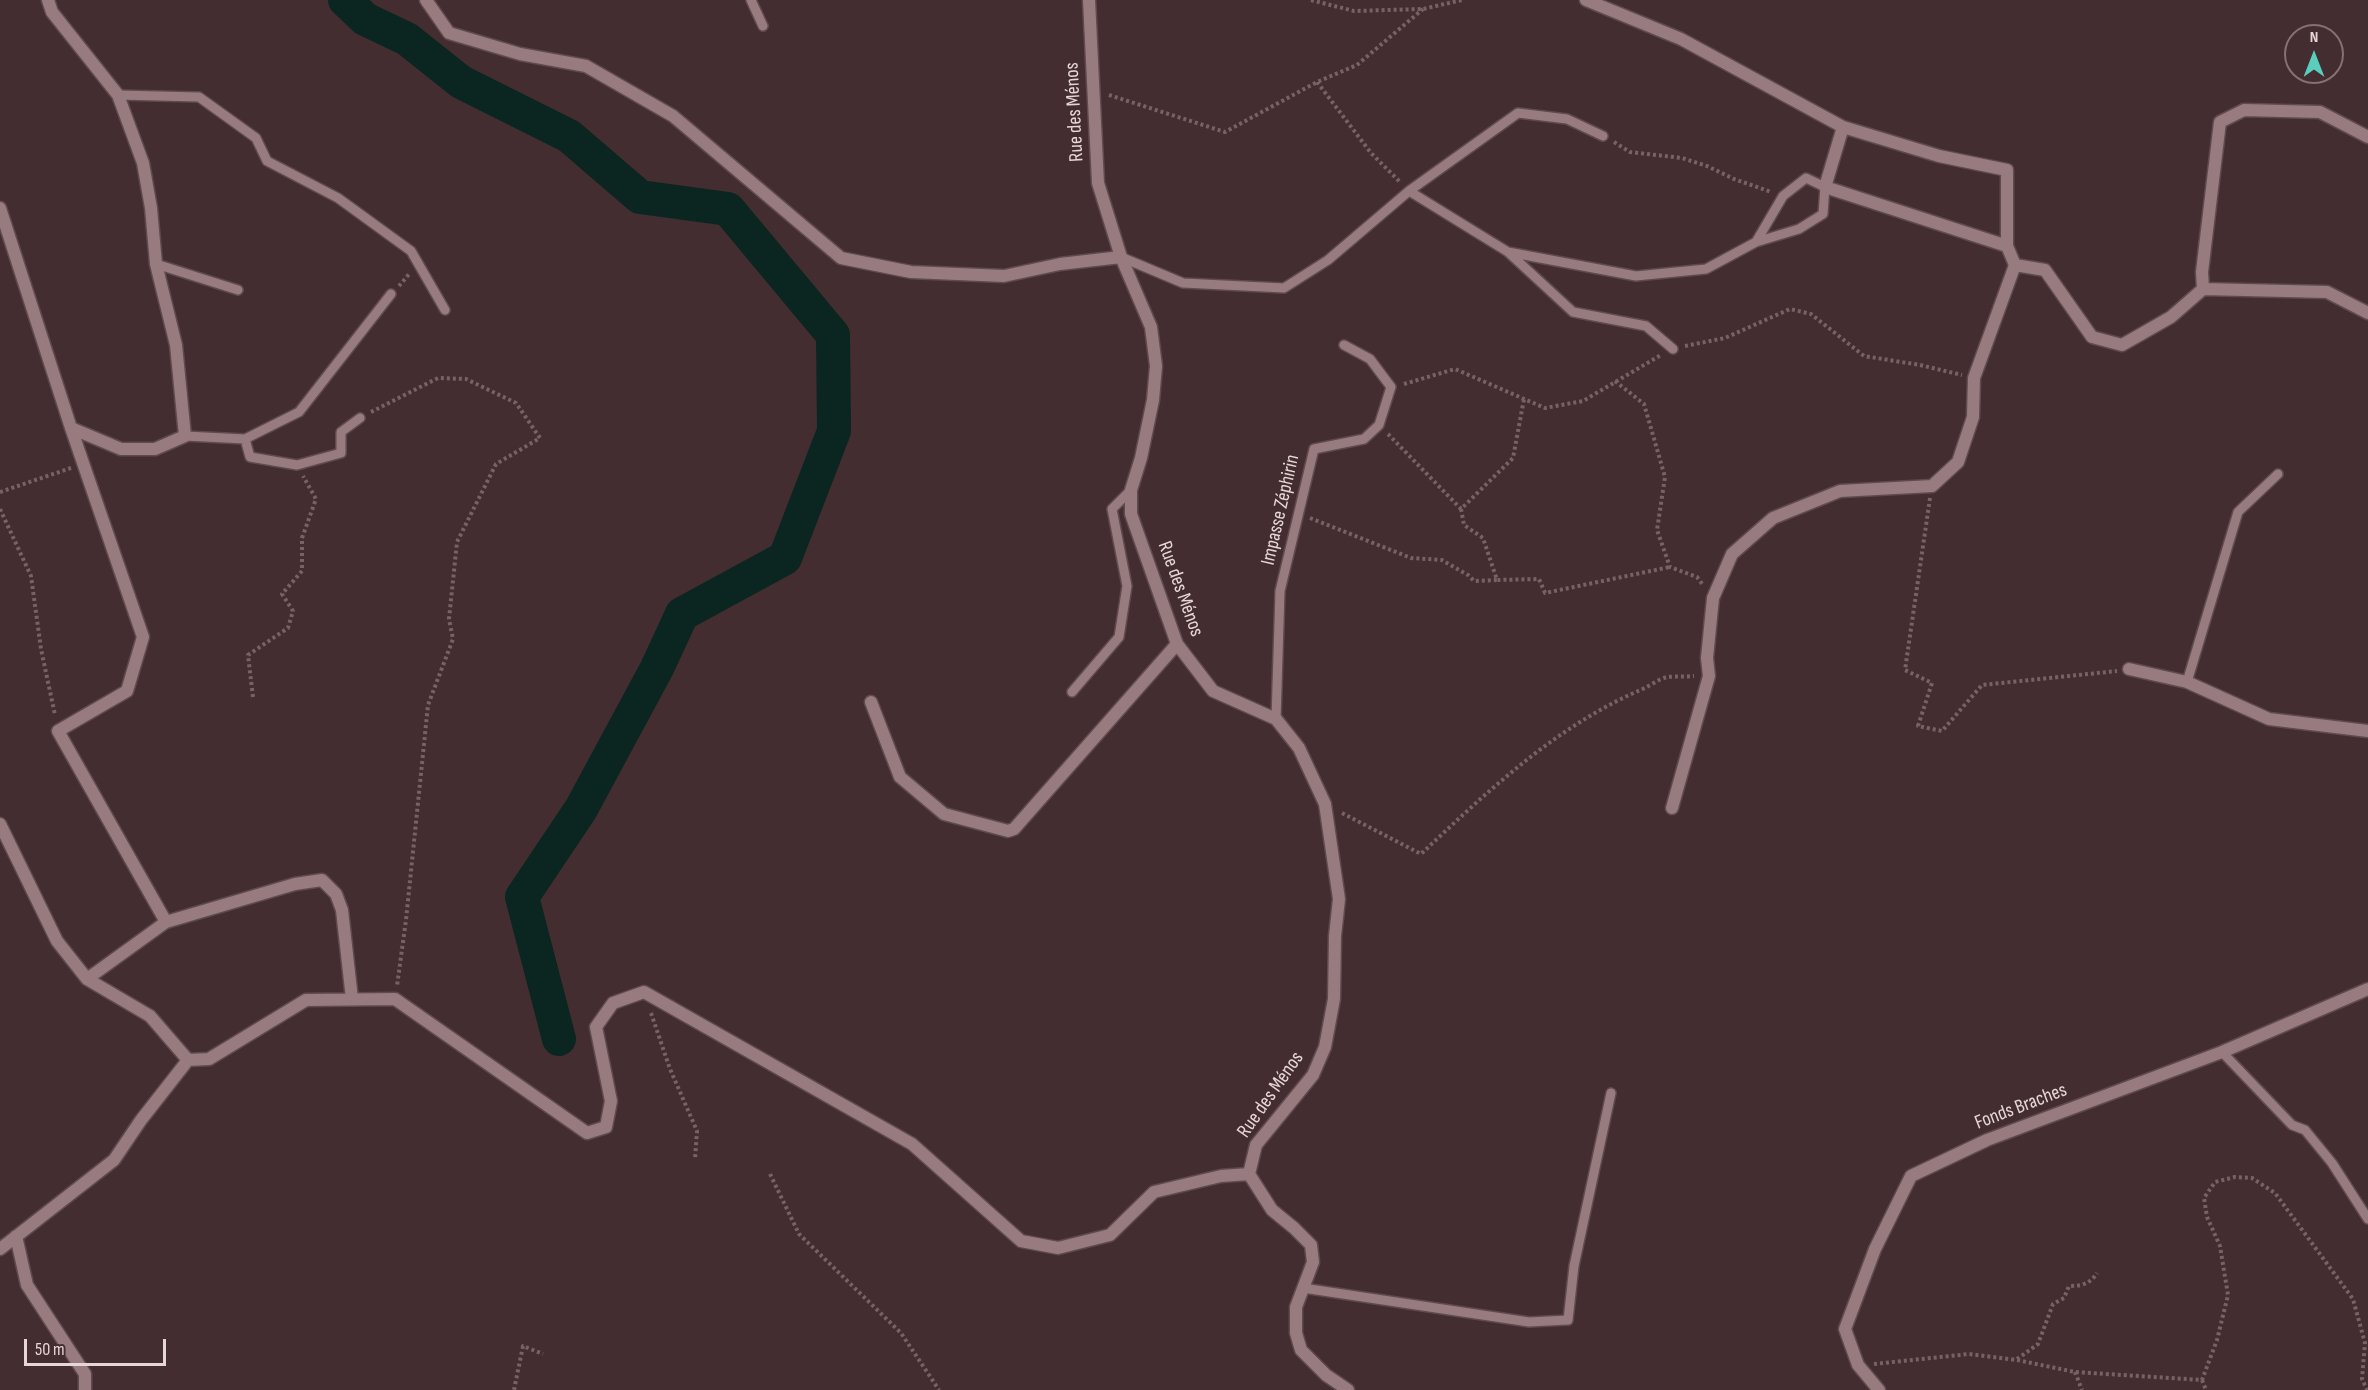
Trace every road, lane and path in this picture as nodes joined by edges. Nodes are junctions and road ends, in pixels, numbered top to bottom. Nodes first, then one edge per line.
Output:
1 (48, 0) edge
2 (426, 0) edge
3 (751, 0) edge
4 (1089, 0) edge
5 (1311, 0) edge
6 (1462, 0) edge
7 (1586, 0) edge
8 (1423, 9) junction
9 (763, 26) dead end
10 (1317, 82) junction
11 (1094, 90) junction
12 (118, 95) junction
13 (1844, 127) junction
14 (1603, 136) joint
15 (2368, 137) edge
16 (1825, 187) junction
17 (1409, 191) junction
18 (1783, 196) junction
19 (0, 208) edge
20 (1756, 242) junction
21 (2007, 246) junction
22 (1508, 252) junction
23 (1120, 257) junction
24 (156, 264) junction
25 (419, 264) junction
26 (2015, 265) junction
27 (2203, 289) junction
28 (238, 290) dead end
29 (391, 294) joint
30 (445, 310) dead end
31 (2368, 313) edge
32 (1344, 345) dead end
33 (1673, 349) junction
34 (1974, 378) junction
35 (1615, 381) junction
36 (1391, 387) junction
37 (1524, 399) junction
38 (360, 418) joint
39 (1379, 425) junction
40 (71, 428) junction
41 (185, 436) junction
42 (245, 439) junction
43 (84, 464) junction
44 (297, 465) junction
45 (2278, 474) dead end
46 (1932, 486) junction
47 (1131, 490) junction
48 (0, 492) edge
49 (0, 509) edge
50 (1461, 509) junction
51 (1299, 514) junction
52 (1670, 567) junction
53 (1497, 580) junction
54 (1713, 598) junction
55 (1177, 644) junction
56 (2129, 669) joint
57 (1709, 676) junction
58 (2187, 682) junction
59 (1072, 692) dead end
60 (253, 697) dead end
61 (871, 702) dead end
62 (1276, 719) junction
63 (58, 731) junction
64 (2368, 731) edge
65 (1325, 804) junction
66 (1672, 808) dead end
67 (0, 824) edge
68 (166, 922) junction
69 (87, 980) junction
70 (2368, 989) edge
71 (644, 992) junction
72 (352, 999) junction
73 (396, 999) junction
74 (2222, 1052) junction
75 (188, 1060) junction
76 (1611, 1093) dead end
77 (695, 1159) dead end
78 (770, 1174) dead end
79 (1249, 1174) junction
80 (2368, 1219) edge
81 (16, 1236) junction
82 (0, 1249) edge
83 (2097, 1273) dead end
84 (1303, 1288) junction
85 (543, 1354) dead end
86 (2017, 1360) junction
87 (1858, 1365) junction
88 (2075, 1372) junction
89 (2202, 1380) junction
90 (85, 1390) edge
91 (514, 1390) edge
92 (939, 1390) edge
93 (1348, 1390) edge
94 (1880, 1390) edge
95 (2082, 1390) edge
96 (2206, 1390) edge
97 (2367, 1390) edge

1 - 12 street
2 - 23 street
3 - 9 lane
4 - 11 street, Rue des Ménos
5 - 8 path
6 - 8 path
7 - 13 street
8 - 10 path
10 - 11 path
10 - 17 path
11 - 23 street, Rue des Ménos
12 - 24 street
12 - 25 lane
13 - 16 street
13 - 21 street
14 - 17 lane
14 - 18 path
15 - 27 street
16 - 18 lane
16 - 20 lane
16 - 21 street
17 - 22 lane
17 - 23 lane
18 - 20 lane
19 - 40 street
20 - 22 lane
21 - 26 street
22 - 33 lane
23 - 47 street, Rue des Ménos
24 - 28 lane
24 - 41 street
25 - 29 path
25 - 30 lane
26 - 27 street
26 - 34 street
27 - 31 street
29 - 42 lane
32 - 36 lane
33 - 34 path
33 - 35 path
34 - 46 street
35 - 37 path
35 - 52 path
36 - 37 path
36 - 39 lane
37 - 50 path
38 - 44 lane
38 - 73 path
39 - 50 path
39 - 51 lane, Impasse Zéphirin
40 - 41 street
40 - 43 street
41 - 42 lane
42 - 44 lane
43 - 48 path
43 - 63 street
44 - 60 path
45 - 58 lane
46 - 54 street
46 - 56 path
47 - 55 street, Rue des Ménos
47 - 59 lane
49 - 63 path
50 - 53 path
51 - 53 path
51 - 62 lane, Impasse Zéphirin
52 - 53 path
52 - 54 path
54 - 57 street
55 - 61 street
55 - 62 street, Rue des Ménos
56 - 58 street
57 - 65 path
57 - 66 street
58 - 64 street
62 - 65 street, Rue des Ménos
63 - 68 street
65 - 79 street, Rue des Ménos
67 - 69 street
68 - 69 street
68 - 72 street
69 - 75 street
70 - 74 street, Fonds Braches
71 - 73 street
71 - 77 path
71 - 79 street
72 - 73 street
72 - 75 street
74 - 80 lane
74 - 87 street, Fonds Braches
75 - 81 street
76 - 84 lane
78 - 92 path
79 - 84 street
81 - 82 street
81 - 90 street
83 - 86 path
84 - 93 street
85 - 91 path
86 - 87 path
86 - 88 path
87 - 94 street, Fonds Braches
88 - 89 path
88 - 95 path
89 - 96 path
89 - 97 path

